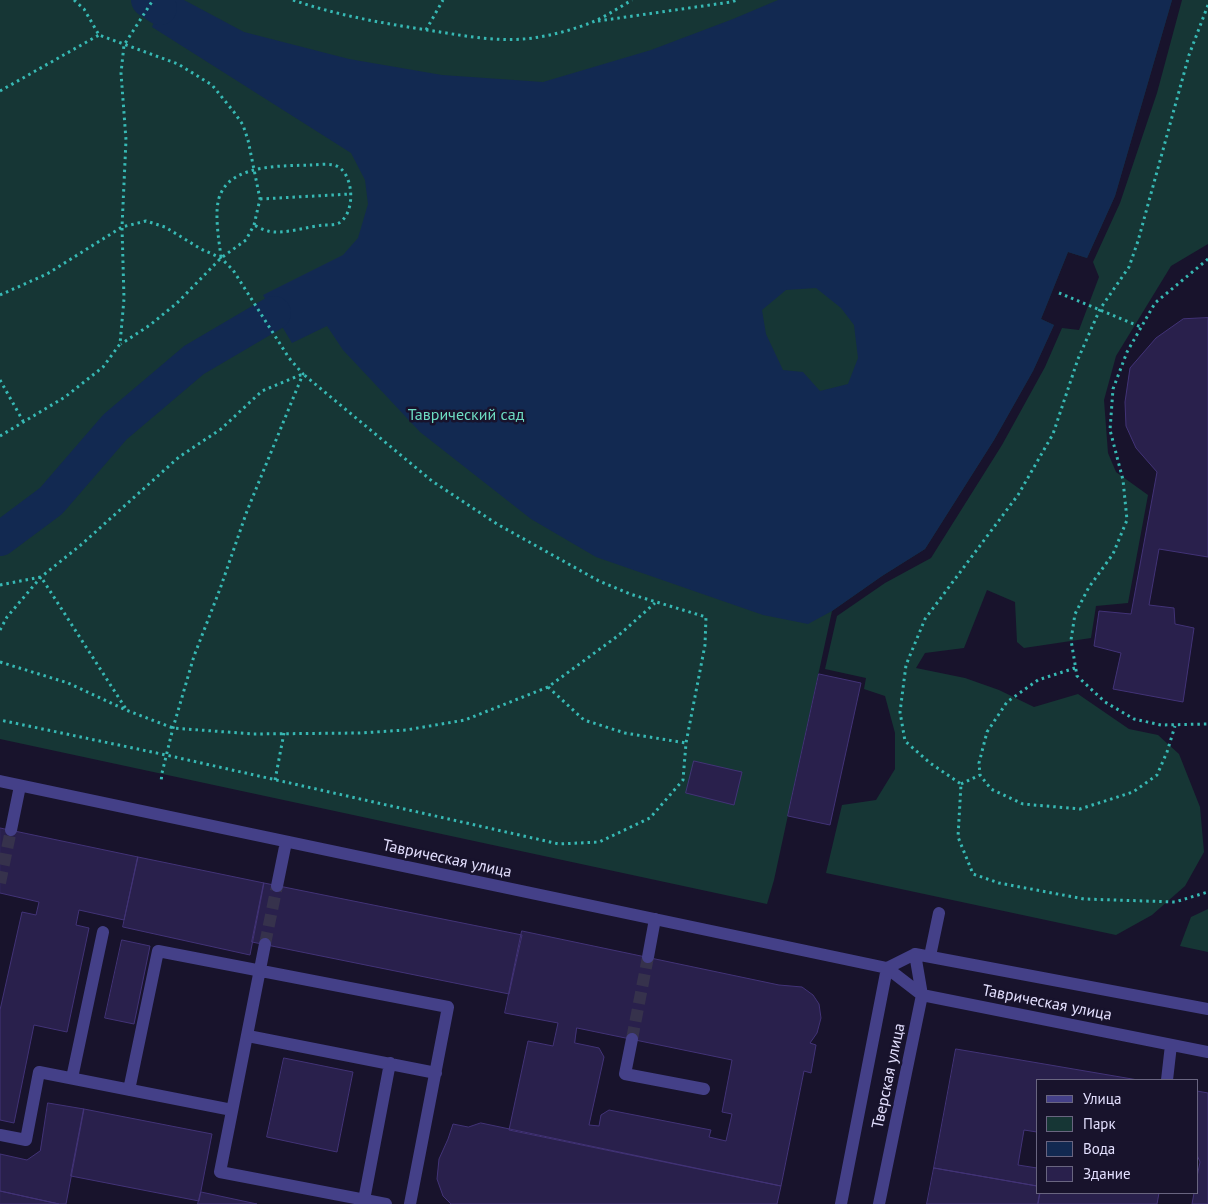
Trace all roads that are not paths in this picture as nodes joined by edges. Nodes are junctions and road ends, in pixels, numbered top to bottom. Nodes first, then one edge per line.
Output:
1 (0, 782) edge
2 (20, 786) junction
3 (11, 830) tunnel mouth
4 (286, 842) junction
5 (277, 886) tunnel mouth
6 (939, 913) dead end
7 (656, 919) junction
8 (103, 932) dead end
9 (265, 944) tunnel mouth
10 (915, 954) junction
11 (930, 956) junction
12 (648, 957) tunnel mouth
13 (888, 968) junction
14 (260, 970) junction
15 (922, 995) junction
16 (1208, 1009) edge
17 (248, 1036) junction
18 (632, 1039) tunnel mouth
19 (1171, 1045) junction
20 (1208, 1052) edge
21 (390, 1063) junction
22 (436, 1072) junction
23 (72, 1078) junction
24 (1166, 1079) edge
25 (129, 1090) junction
26 (704, 1090) dead end
27 (232, 1110) junction
28 (0, 1135) edge
29 (364, 1200) junction
30 (386, 1204) edge
31 (410, 1204) edge
32 (841, 1204) edge
33 (879, 1204) edge

1 - 2 street, Таврическая улица
2 - 3 street
2 - 4 street, Таврическая улица
4 - 5 street
4 - 7 street, Таврическая улица
6 - 11 street
7 - 12 street
7 - 13 street, Таврическая улица
8 - 23 street
9 - 14 street
10 - 11 street, Таврическая улица
10 - 13 street
10 - 15 street, Тверская улица
11 - 16 street, Таврическая улица
13 - 15 street, Таврическая улица
13 - 32 street, Тверская улица
14 - 17 street
14 - 22 street
14 - 25 street
15 - 19 street, Таврическая улица
15 - 33 street, Тверская улица
17 - 21 street
17 - 27 street
18 - 26 street
19 - 20 street, Таврическая улица
19 - 24 street
21 - 22 street
21 - 29 street
22 - 31 street
23 - 25 street
23 - 28 street
25 - 27 street
27 - 29 street
29 - 30 street

